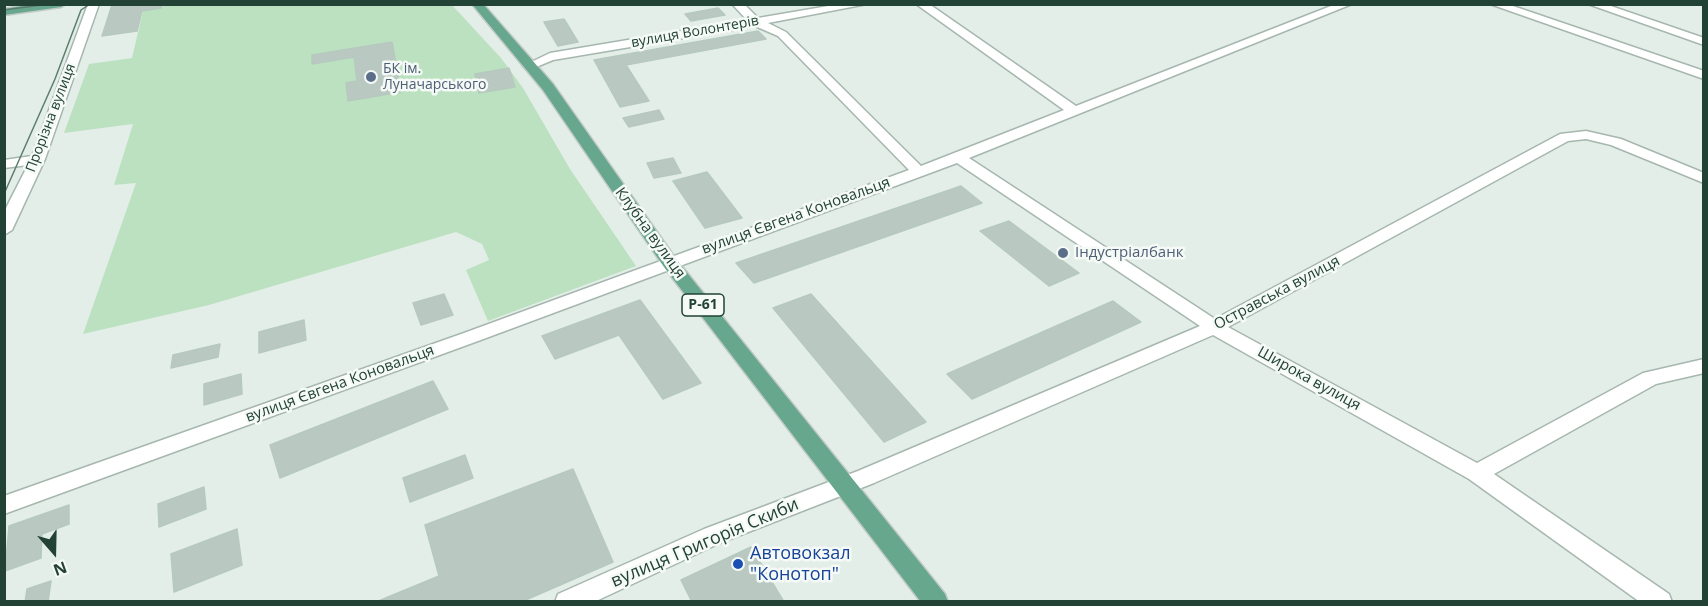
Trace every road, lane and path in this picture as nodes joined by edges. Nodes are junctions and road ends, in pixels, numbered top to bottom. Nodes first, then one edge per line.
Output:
1 (61, 4) edge
2 (94, 4) edge
3 (477, 4) edge
4 (737, 4) edge
5 (862, 4) edge
6 (921, 4) edge
7 (1347, 4) edge
8 (1495, 4) edge
9 (1593, 4) edge
10 (4, 12) edge
11 (756, 22) junction
12 (1704, 42) edge
13 (529, 66) junction
14 (1704, 75) edge
15 (1074, 111) junction
16 (958, 157) junction
17 (38, 159) junction
18 (4, 165) edge
19 (918, 171) junction
20 (1704, 179) edge
21 (4, 230) edge
22 (670, 262) junction
23 (1214, 327) junction
24 (1704, 366) edge
25 (1478, 474) junction
26 (844, 485) junction
27 (4, 505) edge
28 (567, 602) edge
29 (936, 602) edge
30 (1660, 602) edge

1 - 10 main road
2 - 17 street, Прорізна вулиця
3 - 13 main road, Клубна вулиця / Р-61
4 - 11 street
5 - 11 street, вулиця Волонтерів
6 - 15 street
7 - 15 street, вулиця Євгена Коновальця
8 - 14 street
9 - 12 street
11 - 13 street, вулиця Волонтерів
11 - 19 street
13 - 22 main road, Клубна вулиця / Р-61
15 - 16 street, вулиця Євгена Коновальця
16 - 19 street, вулиця Євгена Коновальця
16 - 23 street, Широка вулиця
17 - 18 street
17 - 21 street, Прорізна вулиця
19 - 22 street, вулиця Євгена Коновальця
20 - 23 street, Остравська вулиця
22 - 26 main road, Клубна вулиця / Р-61
22 - 27 street, вулиця Євгена Коновальця
23 - 25 street, Широка вулиця
23 - 26 street, Остравська вулиця
24 - 25 street
25 - 30 street, Широка вулиця
26 - 28 street, вулиця Григорія Скиби
26 - 29 main road, Клубна вулиця / Р-61

